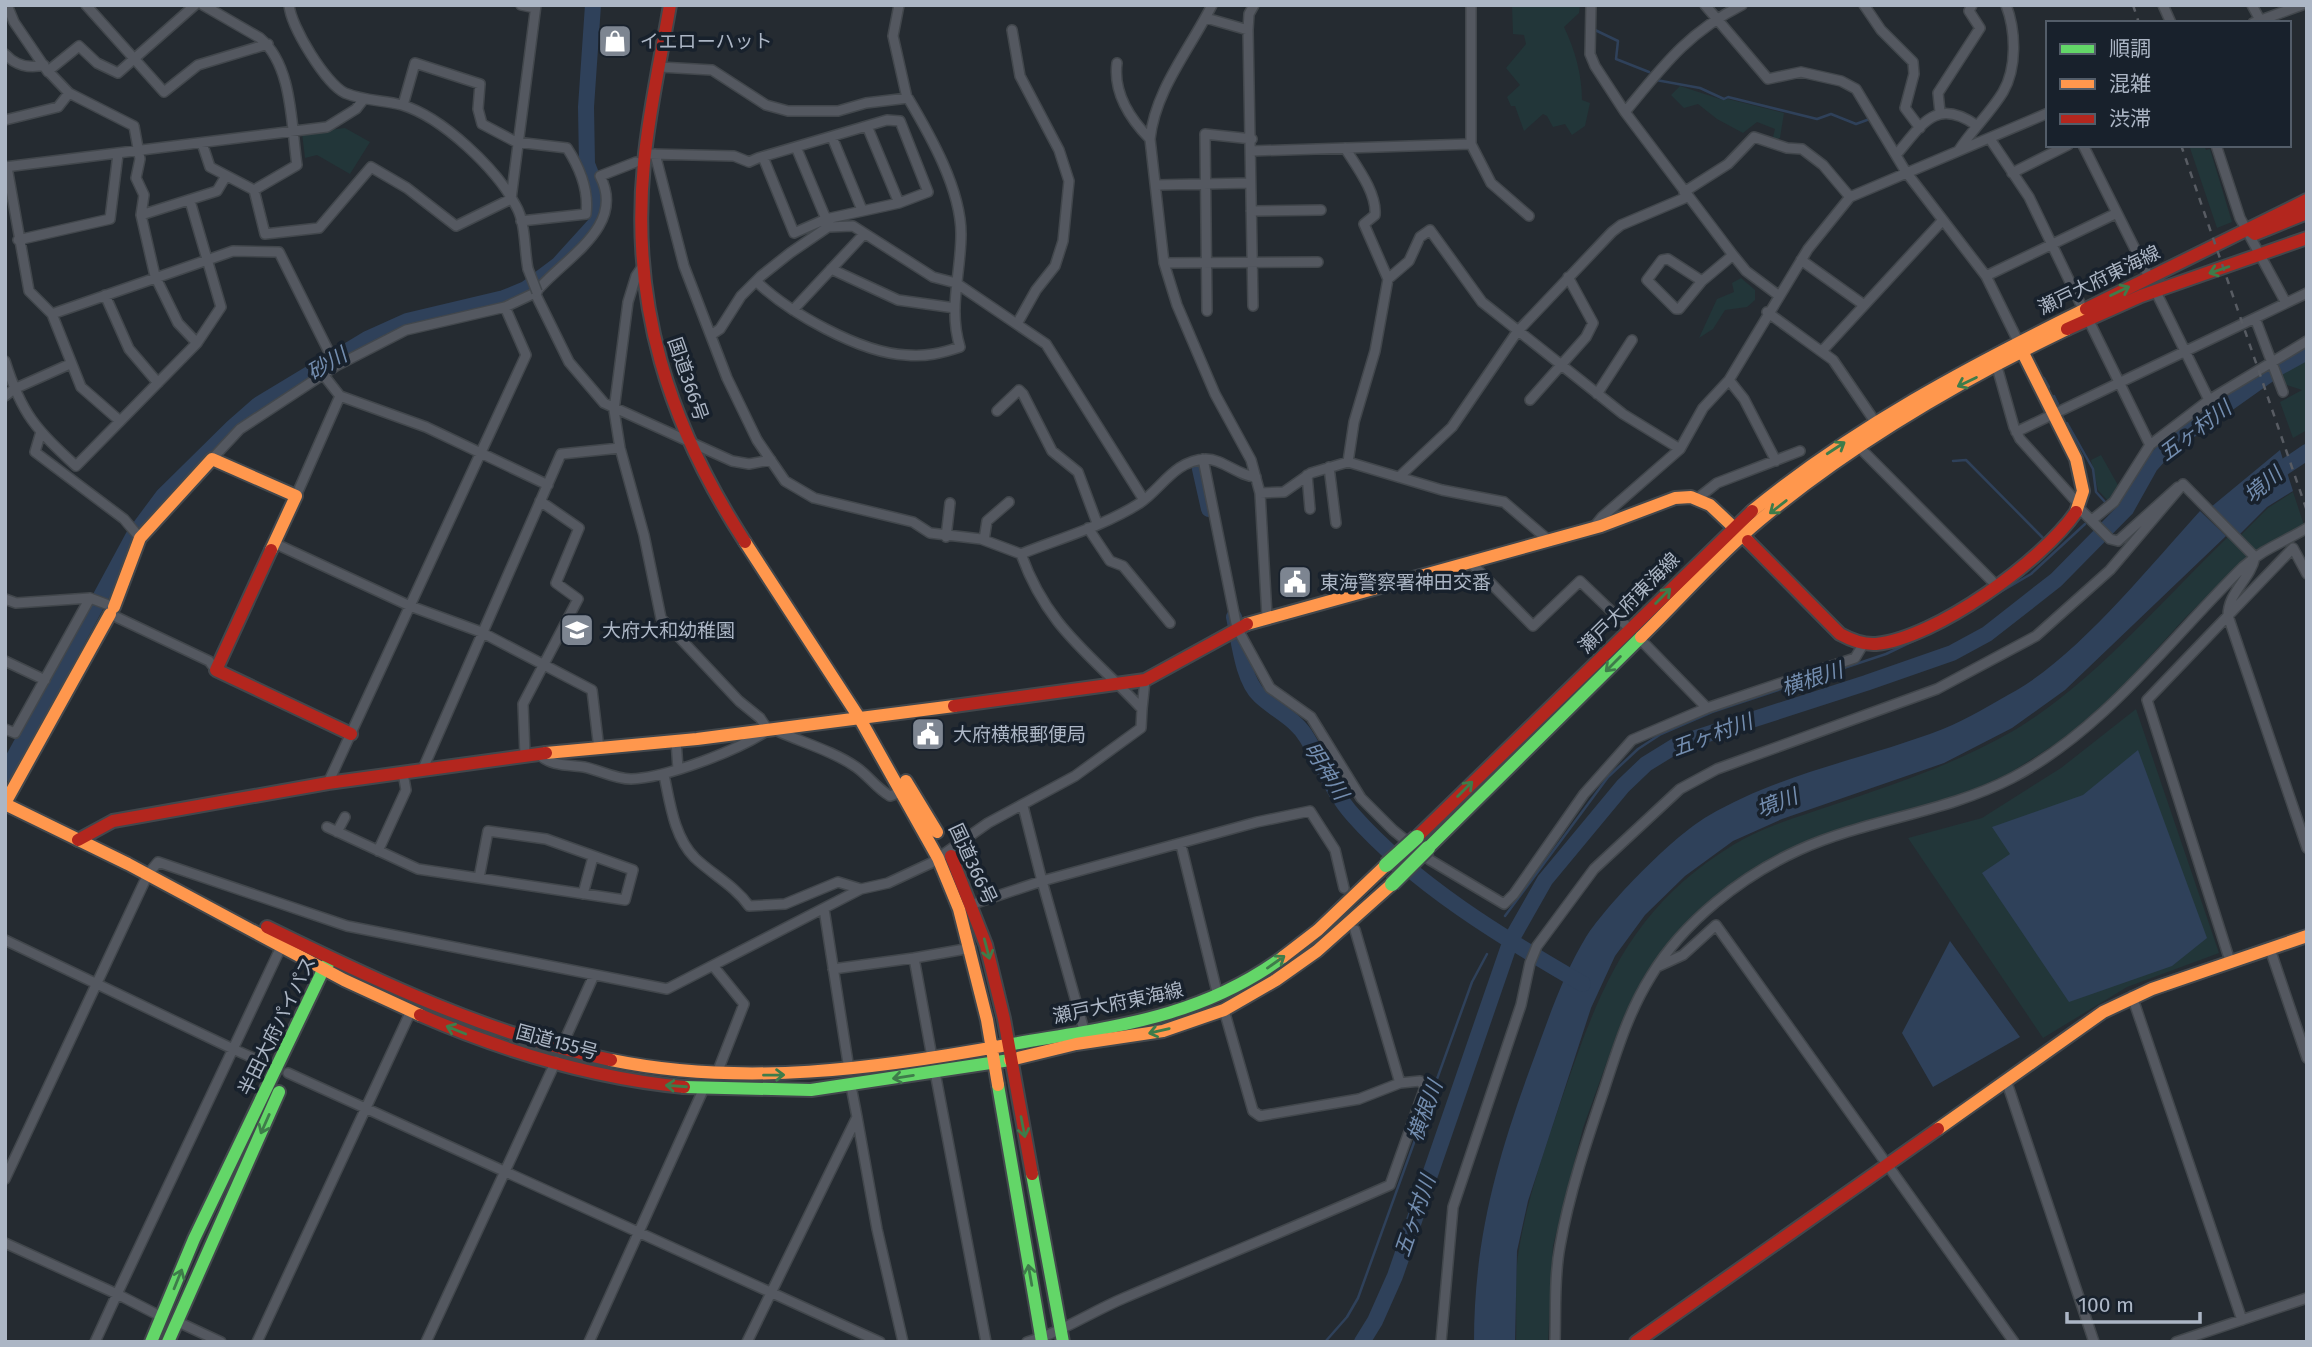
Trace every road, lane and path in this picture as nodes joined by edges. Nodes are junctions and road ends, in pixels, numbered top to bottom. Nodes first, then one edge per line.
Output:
1 (7, 5) edge
2 (86, 5) edge
3 (195, 5) edge
4 (203, 5) edge
5 (289, 5) edge
6 (522, 5) edge
7 (670, 5) edge
8 (899, 5) edge
9 (1212, 5) edge
10 (1254, 5) edge
11 (1471, 5) edge
12 (1591, 5) edge
13 (1705, 5) edge
14 (1742, 5) edge
15 (1864, 5) edge
16 (1972, 5) edge
17 (2006, 5) edge
18 (2163, 5) edge
19 (2252, 5) edge
20 (2302, 5) edge
21 (536, 6) edge
22 (1206, 18) junction
23 (1715, 19) junction
24 (2170, 21) edge
25 (2256, 21) edge
26 (1012, 30) dead end
27 (1248, 30) junction
28 (268, 44) junction
29 (5, 54) edge
30 (133, 59) junction
31 (1118, 63) dead end
32 (660, 66) junction
33 (47, 69) junction
34 (69, 93) junction
35 (907, 98) junction
36 (363, 100) junction
37 (402, 105) junction
38 (1625, 112) junction
39 (1940, 112) junction
40 (2046, 114) edge
41 (5, 120) edge
42 (1976, 125) junction
43 (867, 126) junction
44 (1920, 128) junction
45 (292, 130) junction
46 (832, 137) junction
47 (1150, 139) junction
48 (1252, 139) junction
49 (1990, 139) junction
50 (516, 142) junction
51 (202, 143) junction
52 (1471, 144) junction
53 (796, 147) junction
54 (2064, 147) edge
55 (2084, 147) edge
56 (2217, 147) edge
57 (1345, 148) junction
58 (136, 151) junction
59 (1251, 151) junction
60 (1958, 151) junction
61 (118, 154) junction
62 (1896, 155) junction
63 (646, 157) junction
64 (763, 157) junction
65 (6, 167) edge
66 (1906, 172) junction
67 (2012, 173) junction
68 (226, 176) junction
69 (1205, 183) junction
70 (1250, 183) junction
71 (1156, 185) junction
72 (254, 190) junction
73 (1685, 194) junction
74 (1850, 197) junction
75 (510, 199) junction
76 (2307, 200) edge
77 (190, 201) junction
78 (899, 203) junction
79 (862, 210) junction
80 (1321, 210) dead end
81 (1251, 211) junction
82 (2307, 212) edge
83 (2117, 213) junction
84 (141, 215) junction
85 (1529, 216) dead end
86 (826, 219) junction
87 (1943, 220) junction
88 (521, 221) junction
89 (2248, 229) junction
90 (864, 234) junction
91 (2307, 239) edge
92 (18, 240) junction
93 (2052, 245) junction
94 (1732, 255) junction
95 (2261, 255) junction
96 (207, 259) junction
97 (1801, 260) junction
98 (1318, 262) dead end
99 (1164, 263) junction
100 (1251, 263) junction
101 (1206, 264) junction
102 (643, 266) junction
103 (831, 269) junction
104 (155, 276) junction
105 (1986, 276) junction
106 (1568, 277) junction
107 (2149, 277) junction
108 (1388, 279) junction
109 (756, 281) junction
110 (1702, 281) junction
111 (956, 283) junction
112 (536, 292) junction
113 (2157, 292) junction
114 (2307, 293) edge
115 (1778, 295) junction
116 (105, 296) junction
117 (2286, 303) junction
118 (1864, 304) junction
119 (1253, 306) dead end
120 (505, 307) junction
121 (955, 308) junction
122 (793, 310) junction
123 (1207, 311) dead end
124 (1767, 312) junction
125 (52, 314) junction
126 (2085, 314) junction
127 (2255, 318) junction
128 (1018, 323) junction
129 (1517, 332) junction
130 (711, 335) junction
131 (1632, 340) dead end
132 (2307, 341) edge
133 (197, 343) junction
134 (2021, 347) junction
135 (2185, 350) junction
136 (1822, 351) junction
137 (5, 361) edge
138 (2269, 362) junction
139 (70, 364) junction
140 (336, 365) junction
141 (1560, 365) junction
142 (1997, 367) junction
143 (323, 373) junction
144 (1729, 380) junction
145 (158, 383) junction
146 (2120, 383) junction
147 (14, 389) junction
148 (2283, 392) dead end
149 (1597, 394) junction
150 (5, 396) edge
151 (340, 396) junction
152 (1530, 400) dead end
153 (2209, 400) junction
154 (614, 410) junction
155 (997, 411) dead end
156 (2054, 414) junction
157 (120, 421) junction
158 (1876, 423) junction
159 (2017, 432) junction
160 (40, 435) junction
161 (690, 443) junction
162 (2150, 445) junction
163 (1860, 448) junction
164 (620, 449) junction
165 (1680, 449) junction
166 (1800, 451) dead end
167 (480, 453) junction
168 (212, 459) junction
169 (1203, 459) junction
170 (771, 460) junction
171 (1776, 461) junction
172 (1348, 462) junction
173 (1329, 467) junction
174 (1307, 475) junction
175 (1256, 477) junction
176 (1399, 477) junction
177 (2183, 484) junction
178 (548, 485) junction
179 (1260, 493) junction
180 (296, 496) junction
181 (1698, 498) junction
182 (1144, 500) junction
183 (540, 501) junction
184 (950, 502) dead end
185 (1009, 502) dead end
186 (2080, 504) junction
187 (1310, 509) dead end
188 (2093, 521) junction
189 (1336, 523) dead end
190 (1092, 526) junction
191 (1732, 527) junction
192 (1593, 528) junction
193 (2307, 528) edge
194 (140, 537) junction
195 (946, 537) junction
196 (1546, 538) junction
197 (1743, 538) junction
198 (984, 540) junction
199 (274, 543) junction
200 (2293, 543) junction
201 (1021, 554) junction
202 (2255, 557) junction
203 (1470, 562) junction
204 (2307, 573) edge
205 (1996, 585) junction
206 (90, 598) junction
207 (5, 599) edge
208 (411, 606) junction
209 (112, 609) junction
210 (2228, 616) junction
211 (1267, 617) junction
212 (1170, 623) dead end
213 (1237, 628) junction
214 (481, 632) junction
215 (1635, 634) junction
216 (1864, 643) junction
217 (5, 661) edge
218 (542, 666) junction
219 (216, 670) junction
220 (45, 680) junction
221 (1145, 680) junction
222 (1120, 685) junction
223 (1707, 708) junction
224 (1142, 709) junction
225 (860, 719) junction
226 (5, 729) edge
227 (770, 729) junction
228 (351, 734) junction
229 (676, 740) junction
230 (599, 750) junction
231 (532, 755) junction
232 (678, 769) junction
233 (422, 771) junction
234 (403, 773) junction
235 (664, 775) junction
236 (328, 783) junction
237 (901, 792) junction
238 (5, 804) edge
239 (1023, 806) junction
240 (345, 817) dead end
241 (327, 827) dead end
242 (337, 832) junction
243 (78, 840) junction
244 (1181, 845) junction
245 (2307, 848) edge
246 (378, 851) junction
247 (944, 855) junction
248 (593, 856) junction
249 (148, 874) junction
250 (479, 878) junction
251 (1042, 881) junction
252 (861, 888) junction
253 (1345, 888) dead end
254 (583, 894) junction
255 (965, 907) junction
256 (824, 909) junction
257 (1355, 930) dead end
258 (2307, 936) edge
259 (5, 940) edge
260 (281, 947) junction
261 (971, 948) junction
262 (2270, 949) junction
263 (914, 958) junction
264 (2230, 961) junction
265 (331, 966) junction
266 (714, 967) junction
267 (1657, 967) junction
268 (833, 969) junction
269 (594, 975) junction
270 (97, 982) junction
271 (1218, 996) junction
272 (2132, 996) junction
273 (1224, 1010) junction
274 (411, 1011) junction
275 (1084, 1030) junction
276 (1007, 1045) junction
277 (562, 1046) junction
278 (233, 1049) junction
279 (993, 1055) junction
280 (2307, 1058) edge
281 (1010, 1060) junction
282 (554, 1064) junction
283 (934, 1065) junction
284 (849, 1069) junction
285 (283, 1071) junction
286 (716, 1073) junction
287 (2006, 1080) junction
288 (1399, 1083) junction
289 (851, 1086) junction
290 (704, 1088) junction
291 (366, 1107) junction
292 (857, 1117) junction
293 (1887, 1165) junction
294 (504, 1171) junction
295 (5, 1179) edge
296 (640, 1232) junction
297 (5, 1244) edge
298 (772, 1293) junction
299 (117, 1294) junction
300 (2307, 1298) edge
301 (169, 1319) junction
302 (2242, 1320) junction
303 (1062, 1336) edge
304 (1037, 1340) edge
305 (96, 1342) edge
306 (151, 1342) edge
307 (168, 1342) edge
308 (220, 1342) edge
309 (257, 1342) edge
310 (426, 1342) edge
311 (589, 1342) edge
312 (747, 1342) edge
313 (880, 1342) edge
314 (904, 1342) edge
315 (986, 1342) edge
316 (1441, 1342) edge
317 (1555, 1342) edge
318 (1636, 1342) edge
319 (2014, 1342) edge
320 (2094, 1342) edge
321 (2176, 1342) edge

1 - 33 street
2 - 30 street
3 - 30 street
4 - 28 street
5 - 36 street
6 - 21 street
7 - 32 main road, 国道366号
8 - 35 street
9 - 22 street
10 - 27 street
11 - 52 street
12 - 38 street
13 - 23 street
14 - 23 street
15 - 44 street
16 - 39 street
17 - 42 street
18 - 24 street
19 - 25 street
20 - 25 street
21 - 50 street
22 - 27 street
22 - 47 street
23 - 38 street
23 - 62 street
26 - 128 street
27 - 48 street
28 - 30 street
28 - 45 street
29 - 33 street
30 - 33 street
31 - 47 street
32 - 35 street
32 - 63 main road, 国道366号
33 - 34 street
34 - 41 street
34 - 58 street
35 - 111 street
36 - 37 street
36 - 45 street
37 - 50 street
37 - 75 street
38 - 73 street
39 - 42 street
39 - 44 street
40 - 49 street
42 - 60 street
43 - 46 street
43 - 78 street
43 - 78 street
44 - 62 street
45 - 51 street
45 - 72 street
46 - 53 street
46 - 79 street
47 - 71 street
48 - 59 street
48 - 69 street
49 - 60 street
49 - 67 street
50 - 75 street
50 - 88 street
51 - 58 street
51 - 68 street
52 - 57 street
52 - 85 street
53 - 64 street
53 - 86 street
54 - 67 street
55 - 83 street
56 - 89 street
57 - 59 street
57 - 108 street
58 - 61 street
58 - 84 street
59 - 70 street
60 - 66 street
61 - 65 street
61 - 92 street
62 - 66 street
63 - 64 street
63 - 102 main road, 国道366号
63 - 112 street
63 - 130 street
64 - 86 street
65 - 92 street
66 - 74 street
66 - 87 street
67 - 93 street
68 - 72 street
68 - 77 street
69 - 70 street
69 - 71 street
69 - 101 street
70 - 81 street
71 - 99 street
72 - 75 street
73 - 74 street
73 - 94 street
73 - 106 street
74 - 97 street
75 - 88 street
76 - 89 main road, 瀬戸大府東海線
77 - 84 street
77 - 96 street
78 - 79 street
79 - 86 street
80 - 81 street
81 - 100 street
82 - 89 main road
83 - 93 street
83 - 107 street
84 - 104 street
87 - 105 street
87 - 118 street
88 - 112 street, bridge
89 - 95 street
89 - 107 main road, 瀬戸大府東海線
90 - 103 street
90 - 109 street
90 - 111 street
91 - 95 main road, 瀬戸大府東海線
92 - 125 street
93 - 105 street
93 - 126 street
94 - 110 street
94 - 115 street
95 -> 113 main road, 瀬戸大府東海線
95 - 117 street
96 - 104 street
96 - 133 street
96 - 140 street
97 - 115 street
97 - 118 street
98 - 100 street
99 - 101 street
99 - 175 street
100 - 101 street
100 - 119 street
101 - 123 street
102 - 154 street
102 - 161 main road, 国道366号
103 - 121 street
103 - 122 street
104 - 116 street
104 - 133 street
105 - 134 street
106 - 129 street
106 - 141 street
126 -> 107 main road, 瀬戸大府東海線
108 - 129 street
108 - 172 street
109 - 122 street
109 - 130 street
110 - 110 street
111 - 121 street
111 - 128 street
112 - 120 street
112 - 154 street
113 - 126 main road, 瀬戸大府東海線
113 - 135 street
114 - 117 street
115 - 124 street
116 - 125 street
116 - 145 street
117 - 127 street
118 - 136 street
120 - 140 street
120 - 167 street
121 - 122 street
124 - 136 street
124 - 144 street
125 - 139 street
126 - 134 main road, 瀬戸大府東海線
126 - 146 street
127 - 135 street
127 - 138 street
128 - 182 street
129 - 141 street
129 - 176 street
130 - 170 street
131 - 149 street
132 - 138 street
133 - 145 street
134 - 142 main road, 瀬戸大府東海線
134 - 156 main road
134 - 158 main road, 瀬戸大府東海線
135 - 146 street
135 - 153 street
136 - 158 street
137 - 147 street
138 - 148 street
138 - 153 street
139 - 147 street
139 - 157 street
140 - 143 street
141 - 149 street
141 - 152 street
142 - 159 street
142 -> 163 main road, 瀬戸大府東海線
143 - 151 street
143 - 168 street
144 - 165 street
144 - 171 street
145 - 157 street
146 - 156 street
146 - 162 street
147 - 150 street
147 - 160 street
149 - 165 street
151 - 167 street
151 - 180 street
153 - 162 street
154 - 161 street
154 - 164 street
155 - 190 street
156 - 159 street
156 - 186 main road
157 - 160 street
191 -> 158 main road, 瀬戸大府東海線
159 - 186 street
160 - 194 street
161 - 170 street
161 - 225 main road, 国道366号
162 - 188 street
163 -> 197 main road, 瀬戸大府東海線
163 - 205 street
164 - 178 street
164 - 227 street
165 - 192 street
166 - 171 street
167 - 178 street
167 - 208 street
168 - 180 main road
168 - 194 main road
169 - 175 street
169 - 182 street
169 - 213 street
170 - 195 street
171 - 181 street
172 - 173 street
172 - 176 street
173 - 174 street
173 - 189 street
174 - 179 street
174 - 187 street
175 - 179 street
176 - 196 street
177 - 188 street
177 - 202 street
177 - 316 street
178 - 183 street
179 - 211 street
180 - 199 main road
181 - 191 main road
181 - 192 main road
182 - 190 street
183 - 214 street
183 - 218 street
184 - 195 street
185 - 198 street
186 - 188 street
186 - 205 main road
190 - 201 street
190 - 212 street
191 - 197 main road
215 -> 191 main road, 瀬戸大府東海線
192 - 196 main road
193 - 200 street
194 - 209 main road
195 - 198 street
196 - 203 main road
197 - 215 main road, 瀬戸大府東海線
197 - 216 main road
198 - 201 street
199 - 208 street
199 - 219 main road
200 - 202 street
200 - 204 street
200 - 210 street
201 - 222 street
202 - 210 street
202 - 267 street
203 - 211 main road
203 - 215 street
205 - 216 main road
206 - 207 street
206 - 209 street
206 - 220 street
208 - 214 street
208 - 228 street
209 - 219 street
209 - 238 main road
210 - 245 street
210 - 264 street
211 - 213 main road
213 - 221 main road
213 - 223 street
214 - 218 street
214 - 233 street
215 - 223 street
271 -> 215 main road, 瀬戸大府東海線, bridge
215 -> 273 main road, 瀬戸大府東海線, bridge
216 - 223 street
217 - 220 street
218 - 230 street
218 - 231 street
219 - 228 main road
220 - 226 street
221 - 222 main road
221 - 224 street
222 - 224 street
222 - 225 main road
224 - 239 street
225 - 227 main road
225 - 237 main road, 国道366号
225 - 247 main road, 国道366号
227 - 229 main road
227 - 232 street
227 - 237 street
228 - 236 street
229 - 230 main road
229 - 232 street
230 - 231 main road
231 - 233 main road
231 - 235 street
232 - 235 street
233 - 234 main road
234 - 236 main road
234 - 246 street
235 - 252 street
236 - 243 main road
237 - 247 main road, 国道366号
238 - 243 main road, 国道155号
239 - 247 street
239 - 251 street
240 - 242 street
241 - 242 street
242 - 246 street
243 - 249 main road, 国道155号
244 - 251 street
244 - 253 street
244 - 271 street
246 - 250 street
247 - 252 street
247 - 255 main road, 国道366号
248 - 250 street
248 - 254 street
248 - 254 street
249 - 260 main road, 国道155号
249 - 265 main road, 国道155号
249 - 269 street
249 - 270 street
250 - 254 street
251 - 255 street
251 - 275 street
252 - 256 street
255 - 261 main road, 国道366号
255 -> 276 main road, 国道366号
256 - 266 street
256 - 268 street
257 - 288 street
258 - 262 main road
259 - 270 street
260 - 265 main road, 国道155号
260 - 278 street
261 - 263 street
261 - 279 main road, 国道366号
262 - 264 main road
262 - 280 street
263 - 268 street
263 - 283 street
264 - 272 main road
265 - 274 main road, 国道155号
265 - 277 main road, 国道155号
265 - 285 main road, 半田大府パイパス
266 - 269 street
266 - 286 street
267 - 293 street
267 - 317 street
268 - 284 street
269 - 277 street
270 - 278 street
270 - 295 street
271 - 275 main road, 瀬戸大府東海線
272 - 287 main road
272 - 302 street
273 -> 281 main road, 瀬戸大府東海線
273 - 288 street
282 -> 274 main road, 国道155号
274 - 291 street
275 - 276 main road, 瀬戸大府東海線
276 - 279 main road, 国道155号
276 - 281 main road
277 - 282 street
277 - 286 main road, 国道155号
278 - 285 street
278 - 299 street
279 - 281 main road, 国道155号
279 - 283 main road, 国道155号
304 -> 279 main road
281 -> 303 main road
290 -> 282 main road, 国道155号
282 - 294 street
283 - 284 main road, 国道155号
283 -> 289 main road, 国道155号
283 - 315 street
286 -> 284 main road, 国道155号
285 - 291 street
285 - 301 main road, 半田大府パイパス
287 - 293 main road
287 - 320 street
288 - 303 street
289 - 290 main road, 国道155号
289 - 292 street
290 - 296 street
291 - 294 street
291 - 309 street
292 - 298 street
292 - 314 street
293 - 318 main road
293 - 319 street
294 - 296 street
294 - 310 street
296 - 298 street
296 - 311 street
297 - 299 street
298 - 312 street
298 - 313 street
299 - 301 street
299 - 305 street
300 - 302 street
301 - 306 main road, 半田大府パイパス
301 - 307 main road, 半田大府パイパス
301 - 308 street
302 - 321 street
303 - 304 street

